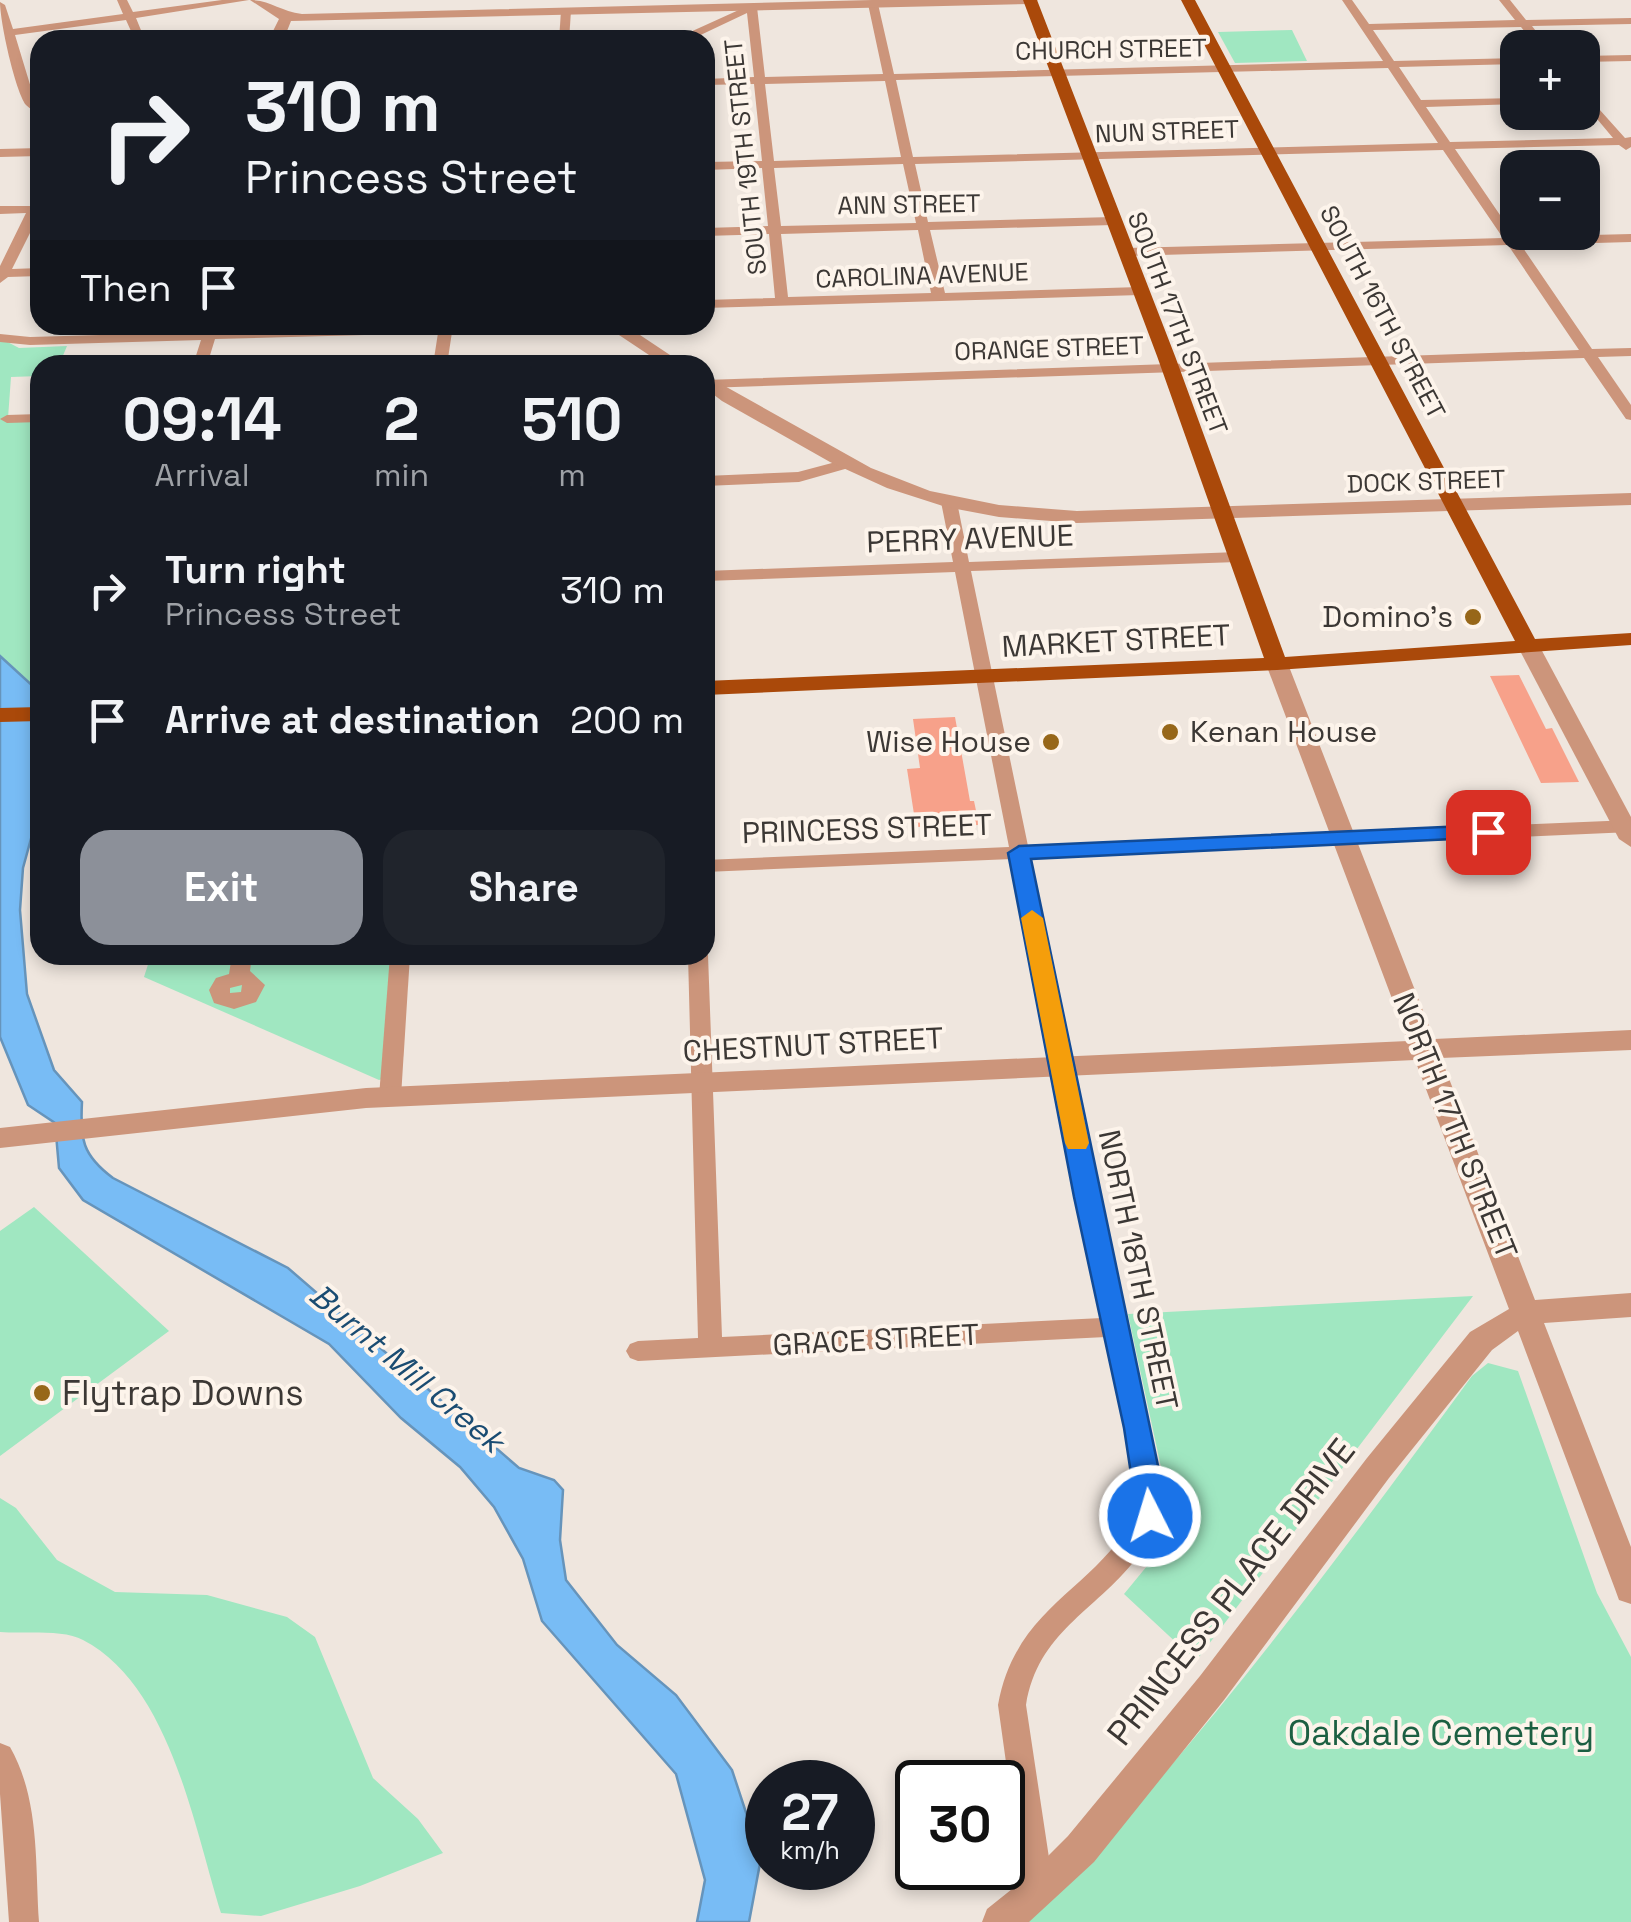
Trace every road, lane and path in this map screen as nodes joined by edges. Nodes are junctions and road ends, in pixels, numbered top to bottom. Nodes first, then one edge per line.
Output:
1 (122, 0) edge
2 (244, 0) edge
3 (257, 0) edge
4 (1030, 0) edge
5 (1188, 0) edge
6 (1347, 0) edge
7 (1504, 0) edge
8 (948, 1) edge
9 (728, 4) edge
10 (873, 4) junction
11 (0, 5) edge
12 (752, 7) junction
13 (566, 12) junction
14 (129, 16) junction
15 (286, 18) junction
16 (1631, 21) edge
17 (1524, 23) junction
18 (1365, 27) junction
19 (30, 30) edge
20 (30, 30) edge
21 (135, 30) edge
22 (280, 30) edge
23 (565, 30) edge
24 (703, 30) edge
25 (1530, 30) edge
26 (9, 33) junction
27 (1631, 58) edge
28 (1600, 59) edge
29 (1500, 61) edge
30 (1390, 64) junction
31 (1224, 68) junction
32 (1057, 72) junction
33 (889, 77) junction
34 (758, 80) junction
35 (715, 82) edge
36 (30, 102) edge
37 (1500, 102) edge
38 (1418, 104) junction
39 (1600, 114) edge
40 (1628, 144) edge
41 (1446, 146) junction
42 (1268, 151) junction
43 (30, 152) edge
44 (0, 154) edge
45 (1090, 156) junction
46 (908, 160) junction
47 (767, 164) junction
48 (715, 166) edge
49 (30, 206) edge
50 (0, 210) edge
51 (30, 220) edge
52 (1114, 222) junction
53 (1500, 224) edge
54 (924, 226) junction
55 (774, 230) junction
56 (715, 232) edge
57 (1631, 238) edge
58 (1600, 239) edge
59 (1500, 241) edge
60 (1318, 247) junction
61 (1518, 250) edge
62 (1126, 252) junction
63 (30, 273) edge
64 (1, 275) edge
65 (1140, 291) junction
66 (939, 297) junction
67 (782, 302) junction
68 (715, 304) edge
69 (129, 335) edge
70 (629, 335) edge
71 (0, 338) edge
72 (1631, 352) edge
73 (1588, 354) junction
74 (660, 355) edge
75 (1378, 360) junction
76 (1169, 366) junction
77 (715, 382) edge
78 (715, 388) edge
79 (1631, 416) edge
80 (30, 418) edge
81 (8, 419) dead end
82 (847, 464) junction
83 (715, 481) edge
84 (1631, 498) edge
85 (949, 502) junction
86 (1455, 505) junction
87 (1222, 514) junction
88 (1238, 557) junction
89 (962, 567) junction
90 (715, 576) edge
91 (1631, 640) edge
92 (1530, 649) junction
93 (1631, 654) edge
94 (1277, 664) junction
95 (982, 677) junction
96 (715, 688) edge
97 (30, 714) edge
98 (0, 715) edge
99 (1629, 830) edge
100 (1344, 838) junction
101 (1019, 853) junction
102 (715, 866) edge
103 (399, 965) edge
104 (698, 965) edge
105 (1631, 1040) edge
106 (1424, 1049) junction
107 (1063, 1065) junction
108 (704, 1082) junction
109 (390, 1097) junction
110 (0, 1138) edge
111 (1631, 1305) edge
112 (1525, 1314) junction
113 (1115, 1327) junction
114 (710, 1349) junction
115 (638, 1350) dead end
116 (1631, 1589) edge
117 (0, 1757) edge
118 (1040, 1892) junction
119 (24, 1922) edge
120 (1000, 1922) edge

1 - 14 street
2 - 14 street
3 - 15 street
4 - 8 street
4 - 32 main road, SOUTH 17TH STREET
5 - 31 main road, SOUTH 16TH STREET
6 - 18 street
7 - 17 street
8 - 10 street
9 - 12 street
9 - 13 street
10 - 12 street
10 - 33 street
11 - 26 street
12 - 24 street
12 - 34 street, SOUTH 19TH STREET
13 - 15 street
13 - 23 street
14 - 19 street
14 - 21 street
15 - 22 street
16 - 17 street
17 - 18 street
17 - 25 street
18 - 30 street
20 - 26 street
26 - 36 street
27 - 28 street
29 - 30 street, CHURCH STREET
30 - 31 street, CHURCH STREET
30 - 38 street
31 - 32 street, CHURCH STREET
31 - 42 main road, SOUTH 16TH STREET
32 - 33 street, CHURCH STREET
32 - 45 main road, SOUTH 17TH STREET
33 - 34 street, CHURCH STREET
33 - 46 street
34 - 35 street, CHURCH STREET
34 - 47 street, SOUTH 19TH STREET
37 - 38 street
38 - 41 street
39 - 40 street
40 - 41 street, NUN STREET
41 - 42 street, NUN STREET
41 - 53 street
42 - 45 street, NUN STREET
42 - 60 main road, SOUTH 16TH STREET
43 - 44 street
45 - 46 street, NUN STREET
45 - 52 main road, SOUTH 17TH STREET
46 - 47 street, NUN STREET
46 - 54 street
47 - 48 street, NUN STREET
47 - 55 street, SOUTH 19TH STREET
49 - 50 street
51 - 64 street
52 - 54 street, ANN STREET
52 - 62 main road, SOUTH 17TH STREET
54 - 55 street, ANN STREET
54 - 66 street
55 - 56 street, ANN STREET
55 - 67 street, SOUTH 19TH STREET
57 - 58 street
59 - 60 street
60 - 62 street
60 - 75 main road, SOUTH 16TH STREET
61 - 73 street
62 - 65 main road, SOUTH 17TH STREET
63 - 64 street
65 - 66 street, CAROLINA AVENUE
65 - 76 main road, SOUTH 17TH STREET
66 - 67 street, CAROLINA AVENUE
67 - 68 street, CAROLINA AVENUE
69 - 71 street
70 - 74 street
72 - 73 street, ORANGE STREET
73 - 75 street, ORANGE STREET
73 - 79 street
75 - 76 street, ORANGE STREET
75 - 86 main road, SOUTH 16TH STREET
76 - 77 street, ORANGE STREET
76 - 87 main road, SOUTH 17TH STREET
78 - 82 street, DOCK STREET
80 - 81 street
82 - 83 street
82 - 85 street, DOCK STREET
84 - 86 street, DOCK STREET
85 - 87 street, DOCK STREET
85 - 89 street, NORTH 18TH STREET
86 - 87 street, DOCK STREET
86 - 92 main road, SOUTH 16TH STREET
87 - 88 main road, SOUTH 17TH STREET
88 - 89 street, PERRY AVENUE
88 - 94 main road, SOUTH 17TH STREET
89 - 90 street, PERRY AVENUE
89 - 95 street, NORTH 18TH STREET
91 - 92 main road, MARKET STREET
92 - 93 main road, MARKET STREET
92 - 94 main road, MARKET STREET
92 - 99 street
94 - 95 main road, MARKET STREET
94 - 100 street, NORTH 17TH STREET
95 - 96 main road, MARKET STREET
95 - 101 street, NORTH 18TH STREET
97 - 98 main road
99 - 100 street, PRINCESS STREET
100 - 101 street, PRINCESS STREET
100 - 106 street, NORTH 17TH STREET
101 - 102 street, PRINCESS STREET
101 - 107 street, NORTH 18TH STREET
103 - 109 street
104 - 108 street
105 - 106 street, CHESTNUT STREET
106 - 107 street, CHESTNUT STREET
106 - 112 street, NORTH 17TH STREET
107 - 108 street, CHESTNUT STREET
107 - 113 street, NORTH 18TH STREET
108 - 109 street, CHESTNUT STREET
108 - 114 street
109 - 110 street, CHESTNUT STREET
111 - 112 street
112 - 116 street, NORTH 17TH STREET
112 - 118 street, PRINCESS PLACE DRIVE
113 - 114 street, GRACE STREET
113 - 118 street, NORTH 18TH STREET
114 - 115 street, GRACE STREET
117 - 119 street
118 - 120 street, PRINCESS PLACE DRIVE

